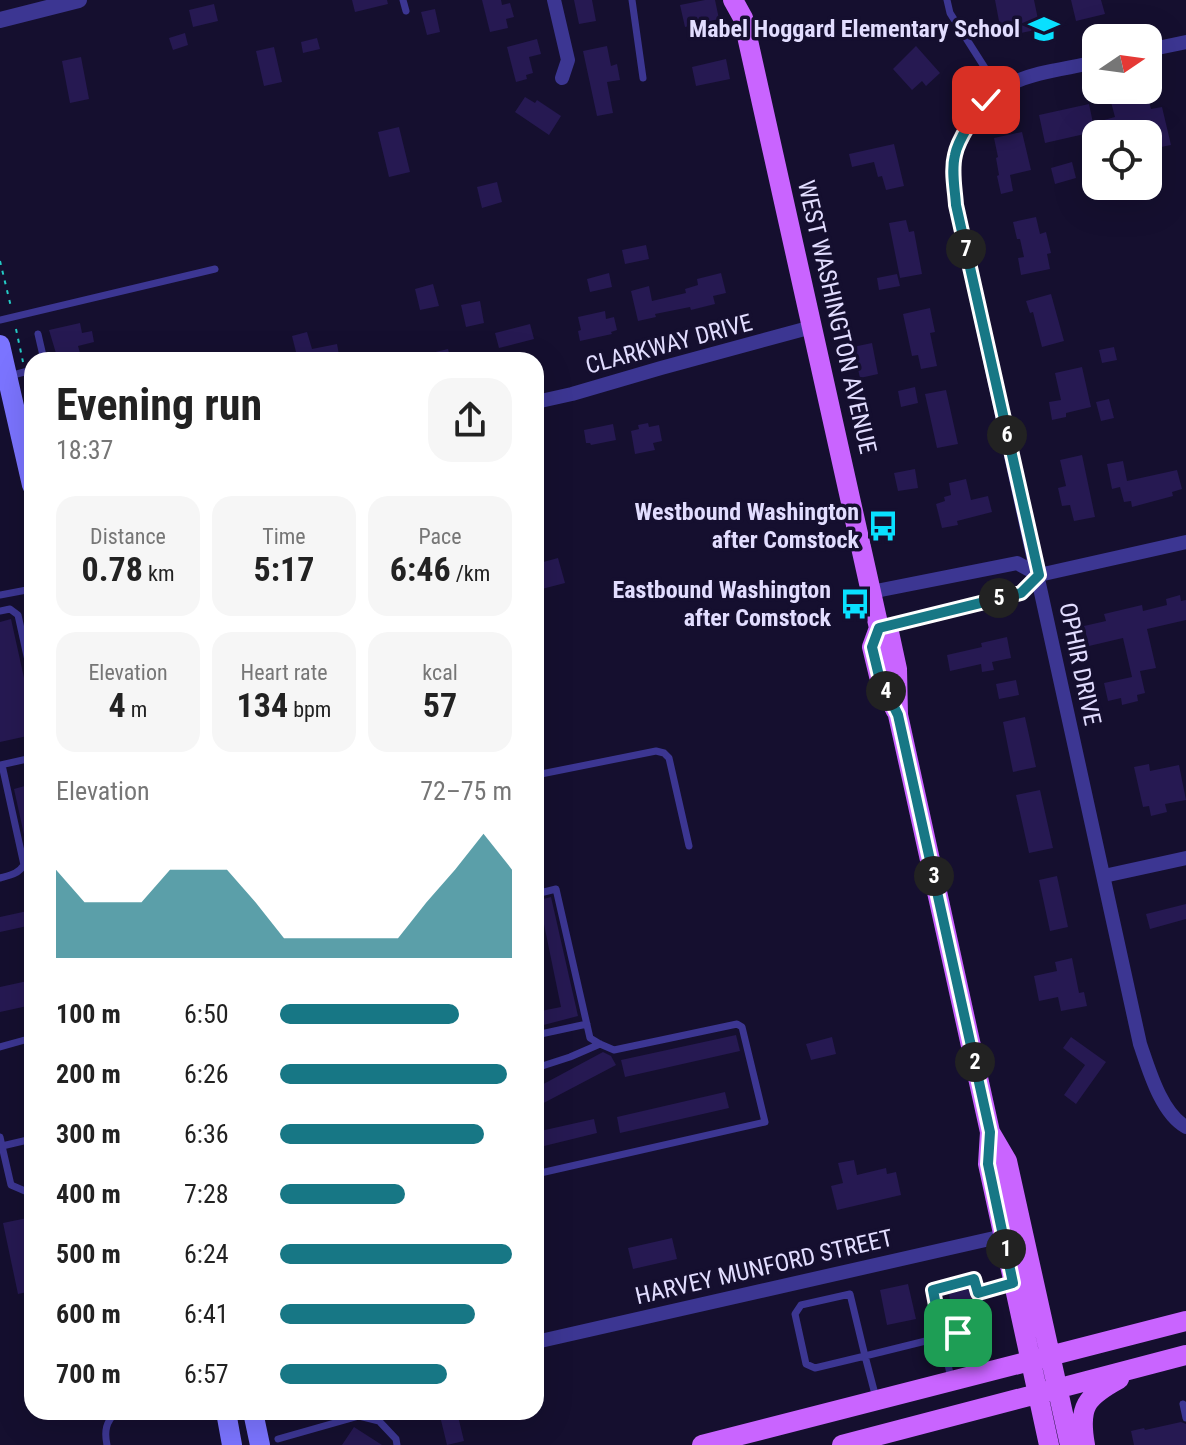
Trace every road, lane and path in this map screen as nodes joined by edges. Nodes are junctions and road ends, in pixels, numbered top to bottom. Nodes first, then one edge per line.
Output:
1 (79, 0) edge
2 (403, 0) edge
3 (554, 0) edge
4 (632, 0) edge
5 (947, 0) edge
6 (740, 6) edge
7 (406, 11) dead end
8 (0, 20) edge
9 (1186, 42) edge
10 (1162, 47) edge
11 (1082, 65) edge
12 (562, 78) dead end
13 (643, 78) dead end
14 (999, 90) junction
15 (0, 261) edge
16 (215, 269) dead end
17 (13, 317) junction
18 (0, 320) edge
19 (812, 327) junction
20 (38, 334) dead end
21 (0, 345) edge
22 (42, 352) edge
23 (22, 373) edge
24 (24, 399) edge
25 (544, 400) edge
26 (1186, 542) edge
27 (1039, 575) junction
28 (24, 590) edge
29 (871, 592) junction
30 (0, 595) edge
31 (0, 611) edge
32 (879, 628) junction
33 (24, 642) edge
34 (24, 760) edge
35 (1, 765) edge
36 (544, 773) edge
37 (689, 846) dead end
38 (1186, 858) edge
39 (1104, 876) junction
40 (0, 878) edge
41 (544, 892) edge
42 (587, 1024) junction
43 (544, 1033) edge
44 (24, 1040) edge
45 (600, 1044) junction
46 (0, 1047) edge
47 (544, 1065) edge
48 (1183, 1126) edge
49 (990, 1132) junction
50 (24, 1140) edge
51 (1, 1142) edge
52 (544, 1172) edge
53 (24, 1191) edge
54 (1003, 1236) junction
55 (1013, 1283) junction
56 (976, 1298) junction
57 (952, 1306) dead end
58 (937, 1310) junction
59 (1186, 1321) edge
60 (958, 1333) dead end
61 (942, 1336) junction
62 (544, 1340) edge
63 (946, 1352) junction
64 (1186, 1355) edge
65 (865, 1356) junction
66 (1050, 1356) junction
67 (1030, 1361) junction
68 (1140, 1366) junction
69 (951, 1381) junction
70 (1057, 1388) junction
71 (1037, 1393) junction
72 (877, 1400) junction
73 (1183, 1404) dead end
74 (1186, 1418) edge
75 (108, 1420) edge
76 (227, 1420) edge
77 (257, 1420) edge
78 (346, 1420) edge
79 (375, 1420) edge
80 (897, 1438) edge
81 (270, 1443) edge
82 (107, 1445) edge
83 (232, 1445) edge
84 (397, 1445) edge
85 (702, 1445) edge
86 (842, 1445) edge
87 (1049, 1445) edge
88 (1070, 1445) edge
89 (1085, 1445) edge

1 - 8 street
2 - 7 lane
3 - 12 street
4 - 13 lane
5 - 14 lane
6 - 19 main road, WEST WASHINGTON AVENUE
9 - 10 street
11 - 14 street
14 - 27 street, OPHIR DRIVE
15 - 17 path
16 - 17 lane
17 - 18 lane
17 - 23 path
19 - 25 street, CLARKWAY DRIVE
19 - 29 main road, WEST WASHINGTON AVENUE
20 - 22 lane
21 - 23 main road
23 - 24 main road
26 - 27 street
27 - 29 street
27 - 32 street
27 - 39 street, OPHIR DRIVE
28 - 30 lane
29 - 32 main road, WEST WASHINGTON AVENUE
31 - 33 lane
32 - 49 main road, WEST WASHINGTON AVENUE
34 - 35 lane
35 - 40 lane
36 - 37 lane
38 - 39 street
39 - 48 street, OPHIR DRIVE
41 - 42 lane
42 - 43 lane
42 - 45 lane
44 - 46 lane
45 - 47 lane
45 - 52 lane
49 - 54 main road, WEST WASHINGTON AVENUE
49 - 66 main road, WEST WASHINGTON AVENUE
50 - 51 lane
51 - 53 lane
54 - 55 main road, WEST WASHINGTON AVENUE
54 - 62 street, HARVEY MUNFORD STREET
55 - 56 lane
55 - 67 main road, WEST WASHINGTON AVENUE
56 - 58 lane
56 - 63 lane
57 - 58 lane
58 - 61 lane
59 - 66 main road
60 - 61 lane
61 - 63 lane
61 - 65 lane
63 - 69 lane
64 - 68 main road
65 - 65 lane
65 - 72 lane
66 - 67 main road
66 - 70 main road, WEST WASHINGTON AVENUE
67 - 69 main road
67 - 71 main road, WEST WASHINGTON AVENUE
68 - 70 main road
68 - 89 main road
69 - 72 main road
70 - 71 main road
70 - 88 main road, WEST WASHINGTON AVENUE
71 - 80 main road
71 - 87 main road, WEST WASHINGTON AVENUE
72 - 85 main road
73 - 74 lane
75 - 82 lane
76 - 83 main road
77 - 81 main road
78 - 81 lane
79 - 84 lane
80 - 86 main road

